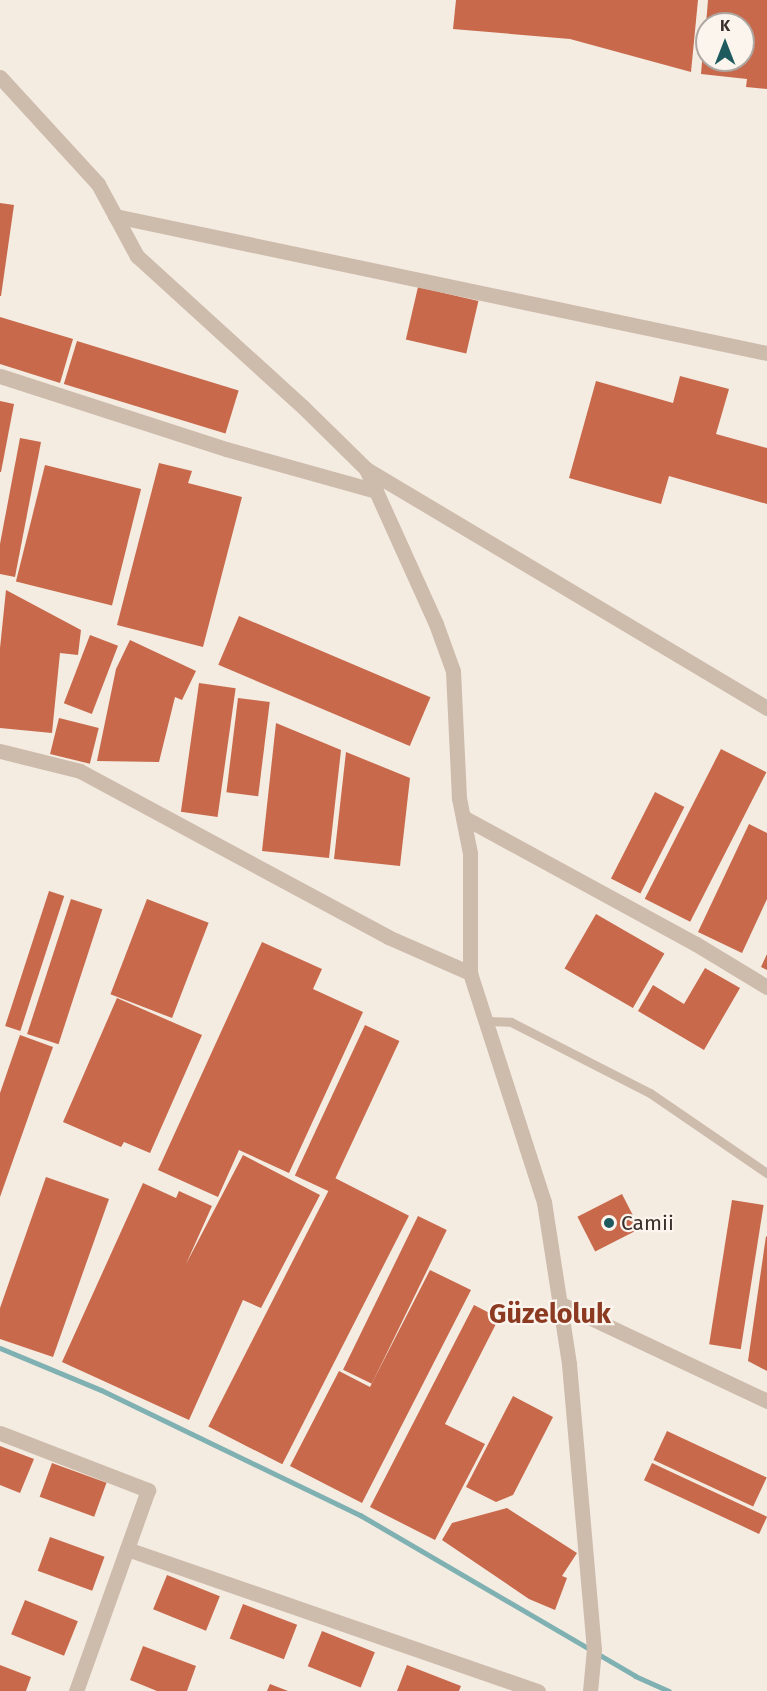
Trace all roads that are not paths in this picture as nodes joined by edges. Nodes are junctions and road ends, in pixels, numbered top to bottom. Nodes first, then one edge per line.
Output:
1 (0, 77) edge
2 (115, 216) junction
3 (767, 353) edge
4 (0, 376) edge
5 (366, 469) junction
6 (376, 491) junction
7 (767, 708) edge
8 (0, 751) edge
9 (463, 817) junction
10 (470, 973) junction
11 (767, 987) edge
12 (487, 1022) junction
13 (767, 1173) edge
14 (559, 1303) junction
15 (767, 1401) edge
16 (0, 1433) edge
17 (127, 1549) junction
18 (76, 1691) edge
19 (538, 1691) edge
20 (590, 1691) edge

1 - 2 street
2 - 3 street
2 - 5 street
4 - 6 street
5 - 6 street
5 - 7 street
6 - 9 street
8 - 10 street
9 - 10 street
9 - 11 street
10 - 12 street
12 - 13 lane
12 - 14 street
14 - 15 street
14 - 20 street
16 - 17 street
17 - 18 street
17 - 19 street

